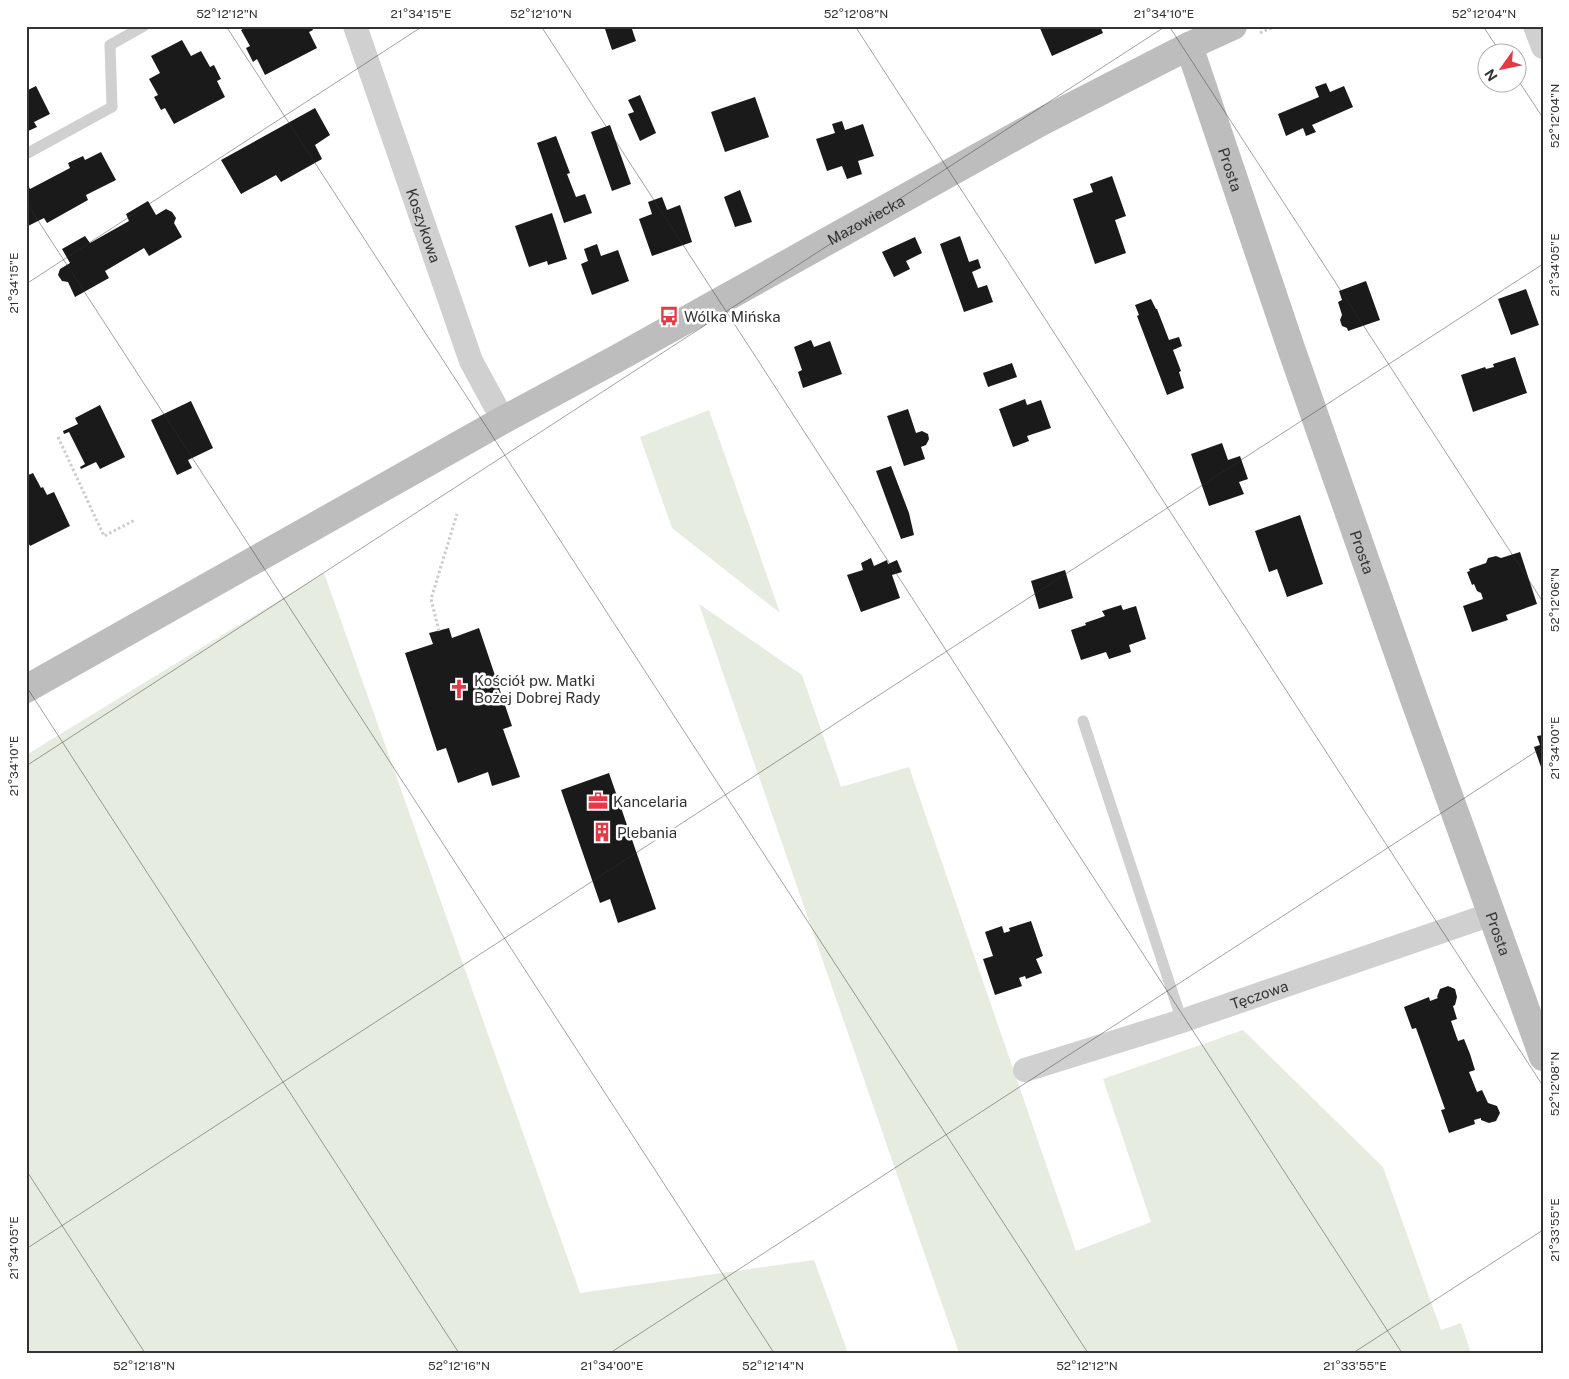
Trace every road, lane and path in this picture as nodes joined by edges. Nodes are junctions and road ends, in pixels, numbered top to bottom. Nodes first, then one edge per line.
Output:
1 (144, 26) edge
2 (355, 26) edge
3 (1233, 26) edge
4 (1536, 26) edge
5 (1189, 46) junction
6 (1543, 47) edge
7 (26, 154) edge
8 (503, 420) junction
9 (58, 437) dead end
10 (457, 514) dead end
11 (135, 520) dead end
12 (439, 631) dead end
13 (26, 689) edge
14 (1083, 721) dead end
15 (1492, 914) junction
16 (1182, 1021) junction
17 (1543, 1057) edge
18 (1025, 1070) dead end

1 - 7 lane
2 - 8 street, Koszykowa
3 - 5 street, Mazowiecka
4 - 6 street
5 - 8 street, Mazowiecka
5 - 15 street, Prosta
8 - 13 street, Mazowiecka
9 - 11 path
10 - 12 path
14 - 16 lane
15 - 16 street, Tęczowa
15 - 17 street, Prosta
16 - 18 street, Tęczowa

